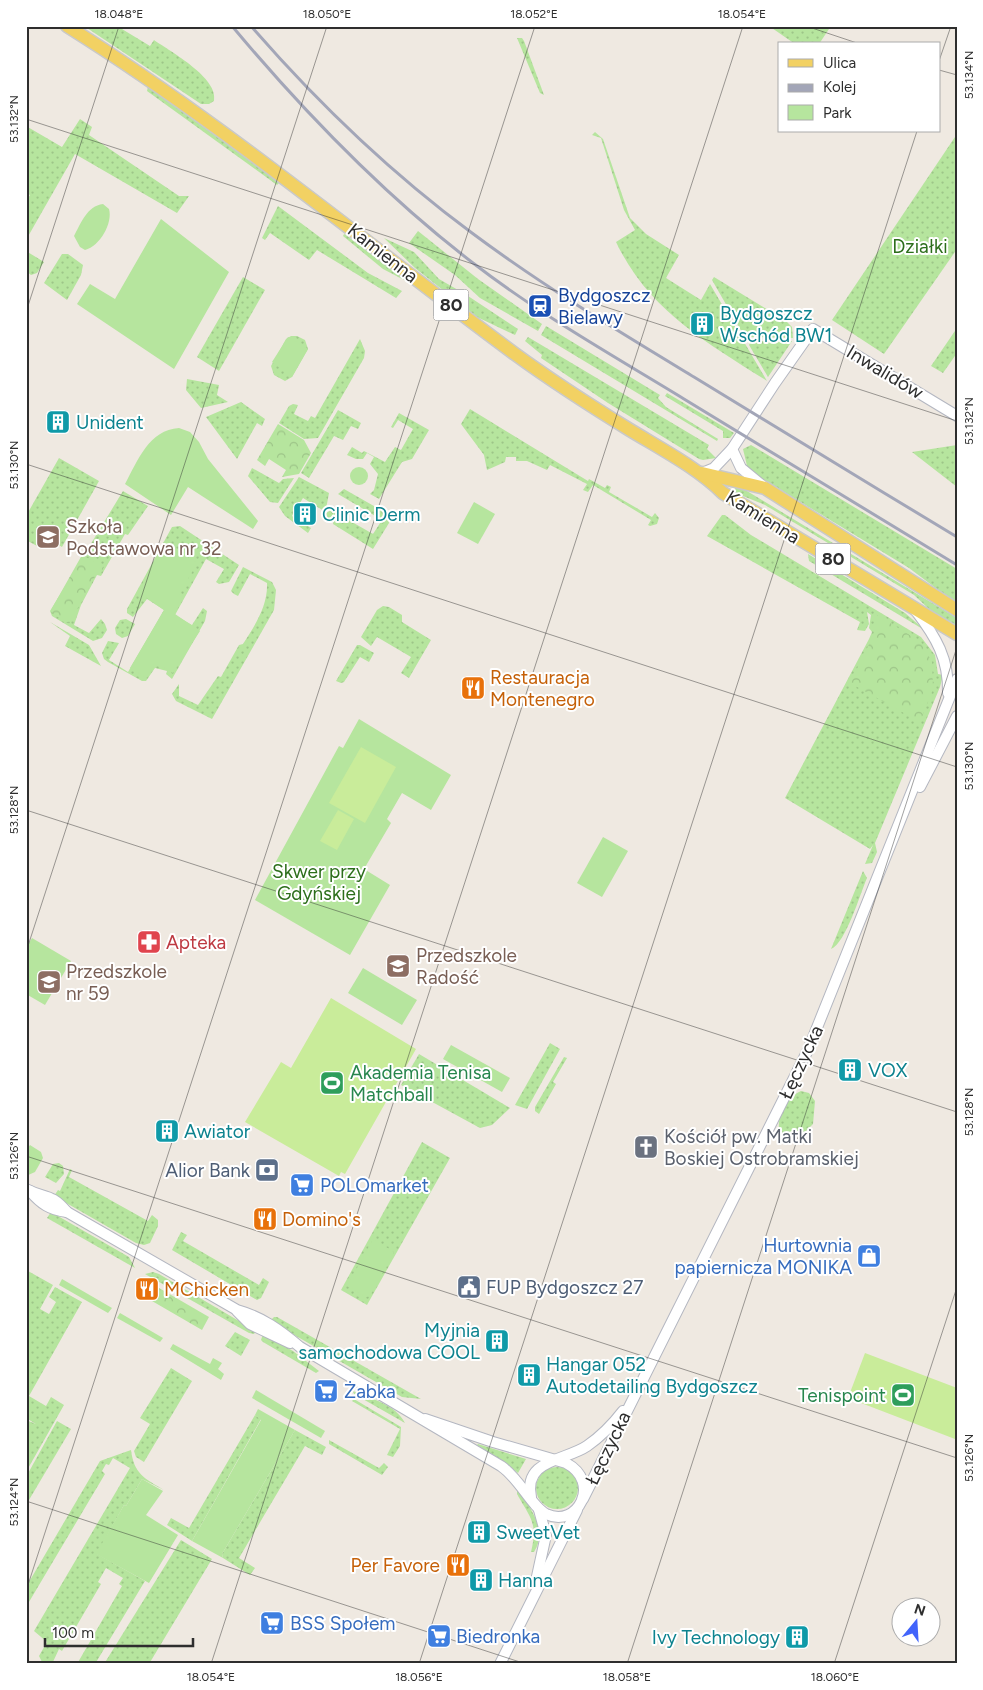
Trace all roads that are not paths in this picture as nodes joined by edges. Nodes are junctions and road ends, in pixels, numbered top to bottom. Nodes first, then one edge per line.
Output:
1 (67, 26) edge
2 (957, 416) edge
3 (732, 449) junction
4 (702, 473) junction
5 (764, 488) junction
6 (912, 606) junction
7 (957, 610) edge
8 (957, 634) edge
9 (957, 679) edge
10 (948, 699) junction
11 (957, 716) edge
12 (899, 827) junction
13 (28, 1190) edge
14 (634, 1396) junction
15 (425, 1419) junction
16 (556, 1460) junction
17 (531, 1498) junction
18 (580, 1503) junction
19 (539, 1510) junction
20 (528, 1607) junction
21 (500, 1664) edge

1 - 4 main road, Kamienna / 80
2 - 3 street, Inwalidów
3 - 4 street
3 - 5 street
4 - 5 main road, Kamienna / 80
4 - 6 main road, Kamienna / 80
5 - 7 main road, Kamienna / 80
6 - 8 main road, Kamienna / 80
6 - 10 street
9 - 10 street, Łęczycka
10 - 12 street, Łęczycka
11 - 12 street, Łęczycka
12 - 14 street, Łęczycka
13 - 15 street
14 - 16 street, Łęczycka
14 - 18 street, Łęczycka
15 - 16 street
15 - 17 street
16 - 17 street, Łęczycka
16 - 18 street
17 - 19 street
18 - 19 street
18 - 20 street, Łęczycka
19 - 20 street, Łęczycka
20 - 21 street, Łęczycka

